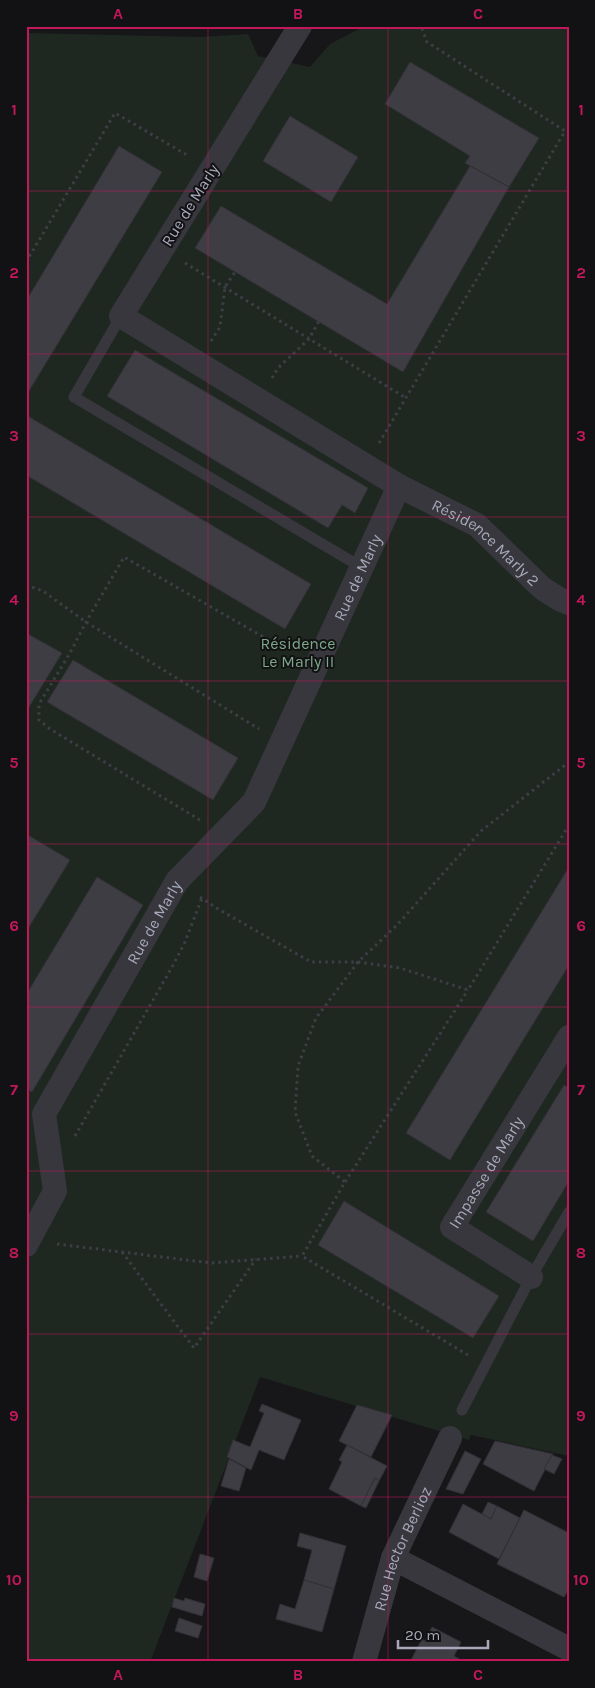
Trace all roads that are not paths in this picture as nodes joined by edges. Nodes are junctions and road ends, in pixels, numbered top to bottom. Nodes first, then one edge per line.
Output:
1 (300, 26) edge
2 (121, 316) junction
3 (398, 486) junction
4 (361, 568) junction
5 (569, 603) edge
6 (569, 1037) edge
7 (569, 1212) edge
8 (28, 1242) edge
9 (532, 1277) junction
10 (462, 1410) dead end
11 (450, 1438) dead end
12 (393, 1558) junction
13 (569, 1648) edge
14 (364, 1662) edge

1 - 2 street, Rue de Marly
2 - 3 street
2 - 4 lane
3 - 4 street, Rue de Marly
3 - 5 street, Résidence Marly 2
4 - 8 street, Rue de Marly
6 - 9 street, Impasse de Marly
7 - 9 lane
9 - 10 lane
11 - 12 street, Rue Hector Berlioz
12 - 13 street
12 - 14 street, Rue Hector Berlioz

